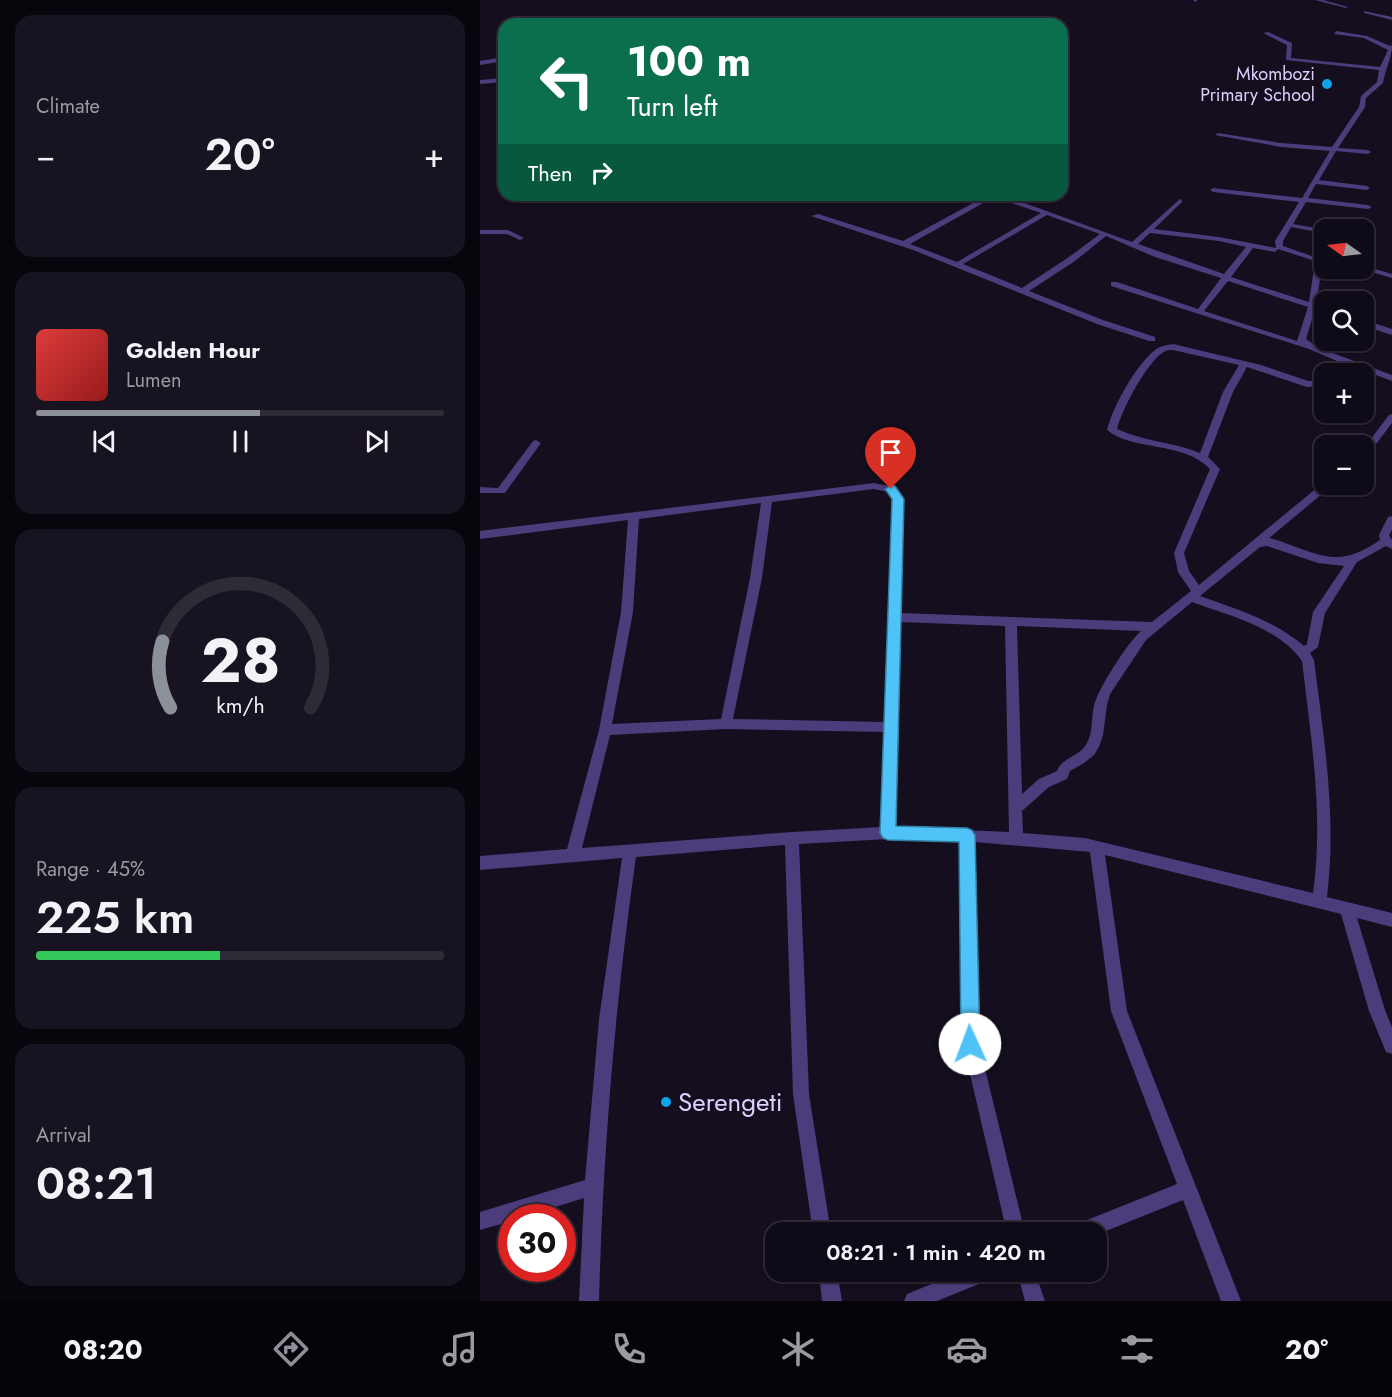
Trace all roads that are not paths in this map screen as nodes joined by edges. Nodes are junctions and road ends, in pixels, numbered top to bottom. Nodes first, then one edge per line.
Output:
1 (1317, 0) edge
2 (1346, 7) dead end
3 (1366, 12) dead end
4 (1392, 19) edge
5 (1266, 33) dead end
6 (1336, 33) dead end
7 (1277, 39) junction
8 (1269, 42) dead end
9 (1391, 48) edge
10 (498, 60) edge
11 (480, 63) edge
12 (1382, 69) junction
13 (498, 80) edge
14 (480, 82) edge
15 (1218, 135) dead end
16 (1334, 149) junction
17 (1368, 152) dead end
18 (1315, 182) junction
19 (1367, 188) dead end
20 (1213, 190) dead end
21 (1304, 200) junction
22 (983, 201) edge
23 (1011, 201) edge
24 (1180, 201) dead end
25 (1368, 207) dead end
26 (1046, 213) junction
27 (816, 216) dead end
28 (1289, 225) junction
29 (1314, 229) edge
30 (1149, 231) junction
31 (480, 232) edge
32 (1105, 233) junction
33 (520, 238) dead end
34 (904, 244) junction
35 (1133, 245) junction
36 (1251, 245) junction
37 (1275, 250) dead end
38 (1314, 258) edge
39 (958, 264) junction
40 (1374, 271) edge
41 (1227, 276) junction
42 (1392, 276) edge
43 (1318, 279) edge
44 (1114, 284) dead end
45 (1023, 291) junction
46 (1312, 306) junction
47 (1200, 311) junction
48 (1374, 325) edge
49 (1391, 329) edge
50 (1152, 339) dead end
51 (1314, 349) edge
52 (1314, 349) edge
53 (1319, 351) edge
54 (1342, 359) junction
55 (1340, 363) edge
56 (1244, 364) junction
57 (1392, 378) edge
58 (1314, 384) edge
59 (1392, 417) edge
60 (1374, 441) edge
61 (536, 444) dead end
62 (1203, 457) junction
63 (480, 490) edge
64 (1316, 495) edge
65 (767, 499) junction
66 (634, 515) junction
67 (1392, 520) edge
68 (480, 535) edge
69 (1258, 543) junction
70 (1389, 543) edge
71 (1352, 562) junction
72 (1194, 594) junction
73 (894, 617) junction
74 (1011, 621) junction
75 (1155, 627) junction
76 (1304, 651) junction
77 (726, 724) junction
78 (891, 727) junction
79 (605, 730) junction
80 (1014, 810) junction
81 (888, 833) junction
82 (967, 835) junction
83 (792, 838) junction
84 (1016, 839) junction
85 (1098, 848) junction
86 (630, 850) junction
87 (573, 855) junction
88 (480, 863) edge
89 (1319, 903) junction
90 (1347, 909) junction
91 (1392, 920) edge
92 (1392, 1046) edge
93 (592, 1187) junction
94 (1187, 1189) junction
95 (480, 1221) edge
96 (820, 1222) edge
97 (1013, 1222) edge
98 (1106, 1222) edge
99 (829, 1282) edge
100 (960, 1282) edge
101 (1029, 1282) edge
102 (588, 1301) edge
103 (832, 1301) edge
104 (914, 1301) edge
105 (1035, 1301) edge
106 (1232, 1301) edge

1 - 2 street
3 - 4 street
5 - 7 street
6 - 9 street
7 - 8 street
7 - 12 street
9 - 12 street
10 - 11 street
12 - 16 street
13 - 14 street
15 - 16 street
16 - 17 street
16 - 18 street
18 - 19 street
18 - 21 street
20 - 21 street
21 - 25 street
21 - 28 street
22 - 34 street
23 - 26 street
24 - 30 street
26 - 32 street
26 - 39 street
27 - 34 street
28 - 29 street
28 - 38 street
30 - 35 street
30 - 36 street
31 - 33 street
32 - 35 street
32 - 45 street
34 - 39 street
35 - 41 street
36 - 37 street
36 - 41 street
39 - 45 street
40 - 42 street
41 - 46 street
41 - 47 street
43 - 46 street
44 - 47 street
45 - 50 street
46 - 51 street
47 - 52 street
48 - 49 street
53 - 54 street
54 - 55 street
54 - 57 street
56 - 58 street
56 - 62 street
56 - 62 street
59 - 60 street
61 - 63 street
62 - 72 street
64 - 69 street
65 - 66 street
65 - 73 street
65 - 77 street
66 - 68 street
66 - 79 street
67 - 70 street
69 - 71 street
69 - 72 street
70 - 71 street
71 - 76 street
72 - 75 street
72 - 76 street
73 - 74 street
73 - 78 street
74 - 75 street
74 - 80 street
75 - 80 street
76 - 89 street
77 - 78 street
77 - 79 street
78 - 81 street
79 - 87 street
80 - 84 street
81 - 82 street
81 - 83 street
82 - 84 street
82 - 97 street
83 - 86 street
83 - 96 street
84 - 85 street
85 - 89 street
85 - 94 street
86 - 87 street
86 - 93 street
87 - 88 street
89 - 90 street
90 - 91 street
90 - 92 street
93 - 95 street
93 - 102 street
94 - 98 street
94 - 106 street
99 - 103 street
100 - 104 street
101 - 105 street

